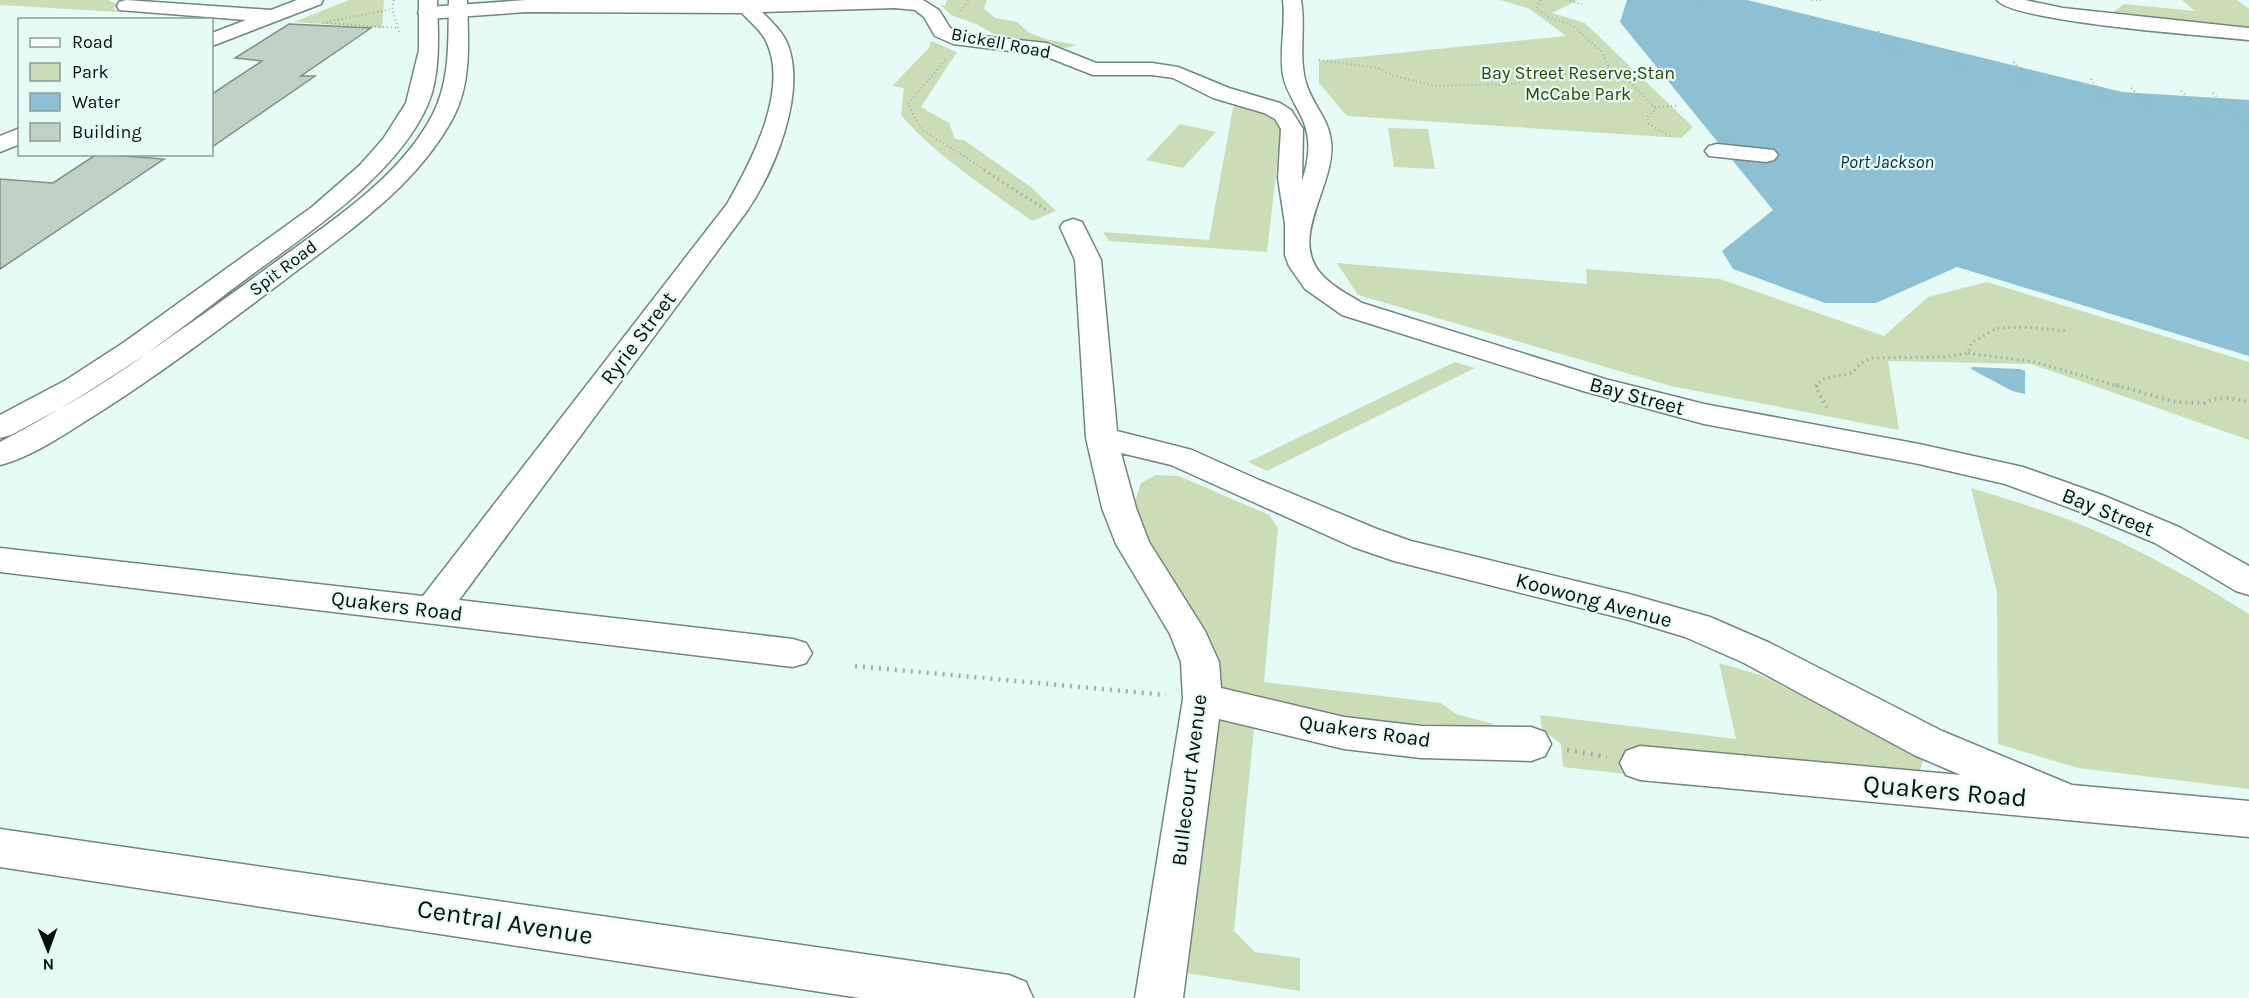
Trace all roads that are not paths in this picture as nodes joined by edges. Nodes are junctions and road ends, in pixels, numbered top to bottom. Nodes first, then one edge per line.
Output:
1 (314, 0) edge
2 (1292, 0) edge
3 (2006, 0) edge
4 (641, 3) edge
5 (507, 4) edge
6 (458, 5) edge
7 (839, 5) junction
8 (126, 6) dead end
9 (428, 7) edge
10 (747, 7) junction
11 (273, 16) junction
12 (2247, 35) edge
13 (213, 40) edge
14 (776, 41) junction
15 (18, 136) edge
16 (0, 145) edge
17 (1717, 151) dead end
18 (1766, 155) dead end
19 (1297, 223) junction
20 (1073, 227) road end
21 (0, 428) edge
22 (1102, 438) junction
23 (0, 455) edge
24 (0, 560) edge
25 (2249, 582) edge
26 (432, 610) junction
27 (793, 652) dead end
28 (1202, 699) junction
29 (1531, 744) road end
30 (1640, 763) road end
31 (2071, 803) junction
32 (2249, 819) edge
33 (0, 848) edge
34 (1009, 998) edge
35 (1159, 998) edge

1 - 11 main road
2 - 19 main road, Bay Street
3 - 12 main road
4 - 5 main road, Bickell Road
4 - 10 main road, Bickell Road
5 - 6 main road, Bickell Road
6 - 9 main road, Bickell Road
6 - 23 main road, Spit Road
7 - 10 main road, Bickell Road
7 - 14 main road
7 - 19 main road, Bickell Road
8 - 11 main road
9 - 21 main road, Spit Road
10 - 14 main road, Ryrie Street
11 - 13 main road
14 - 26 main road, Ryrie Street
15 - 16 main road
17 - 18 main road
19 - 25 main road, Bay Street
20 - 22 main road, Bullecourt Avenue
22 - 28 main road, Bullecourt Avenue
22 - 31 main road, Koowong Avenue
24 - 26 main road, Quakers Road
26 - 27 main road, Quakers Road
28 - 29 main road, Quakers Road
28 - 35 main road, Bullecourt Avenue
30 - 31 main road, Quakers Road
31 - 32 main road, Quakers Road
33 - 34 main road, Central Avenue

